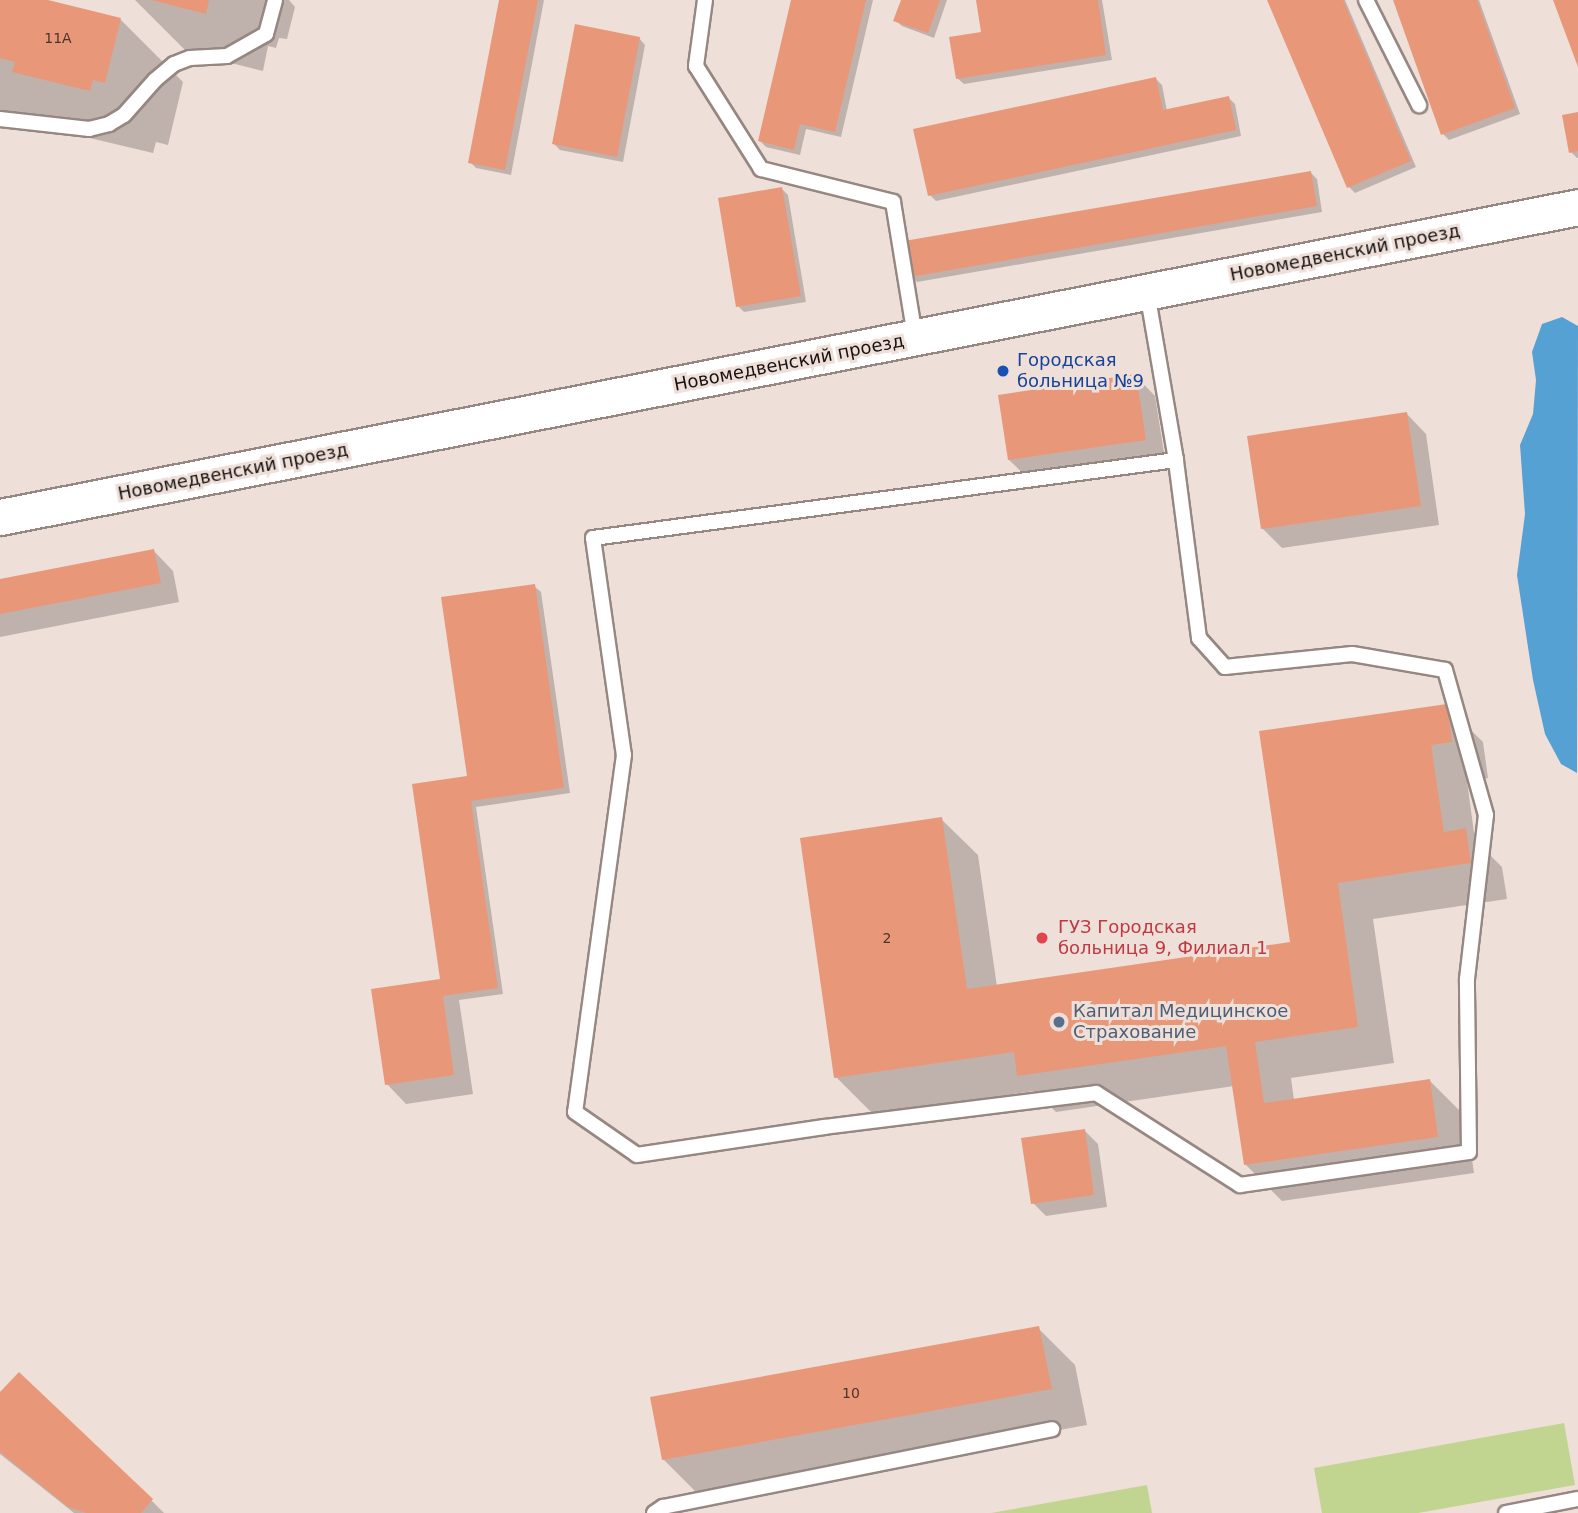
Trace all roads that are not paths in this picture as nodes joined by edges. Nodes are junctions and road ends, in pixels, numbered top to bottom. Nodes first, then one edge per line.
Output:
1 (275, 0) edge
2 (705, 0) edge
3 (1366, 0) edge
4 (1419, 105) dead end
5 (0, 119) edge
6 (1578, 207) edge
7 (1147, 292) junction
8 (915, 338) junction
9 (1176, 460) junction
10 (0, 517) edge
11 (1052, 1429) dead end
12 (1578, 1499) edge
13 (654, 1513) edge
14 (1506, 1513) edge

1 - 5 lane
2 - 8 lane
3 - 4 lane
6 - 7 street, Новомедвенский проезд
7 - 8 street, Новомедвенский проезд
7 - 9 lane
8 - 10 street, Новомедвенский проезд
9 - 9 lane
11 - 13 lane
12 - 14 lane

